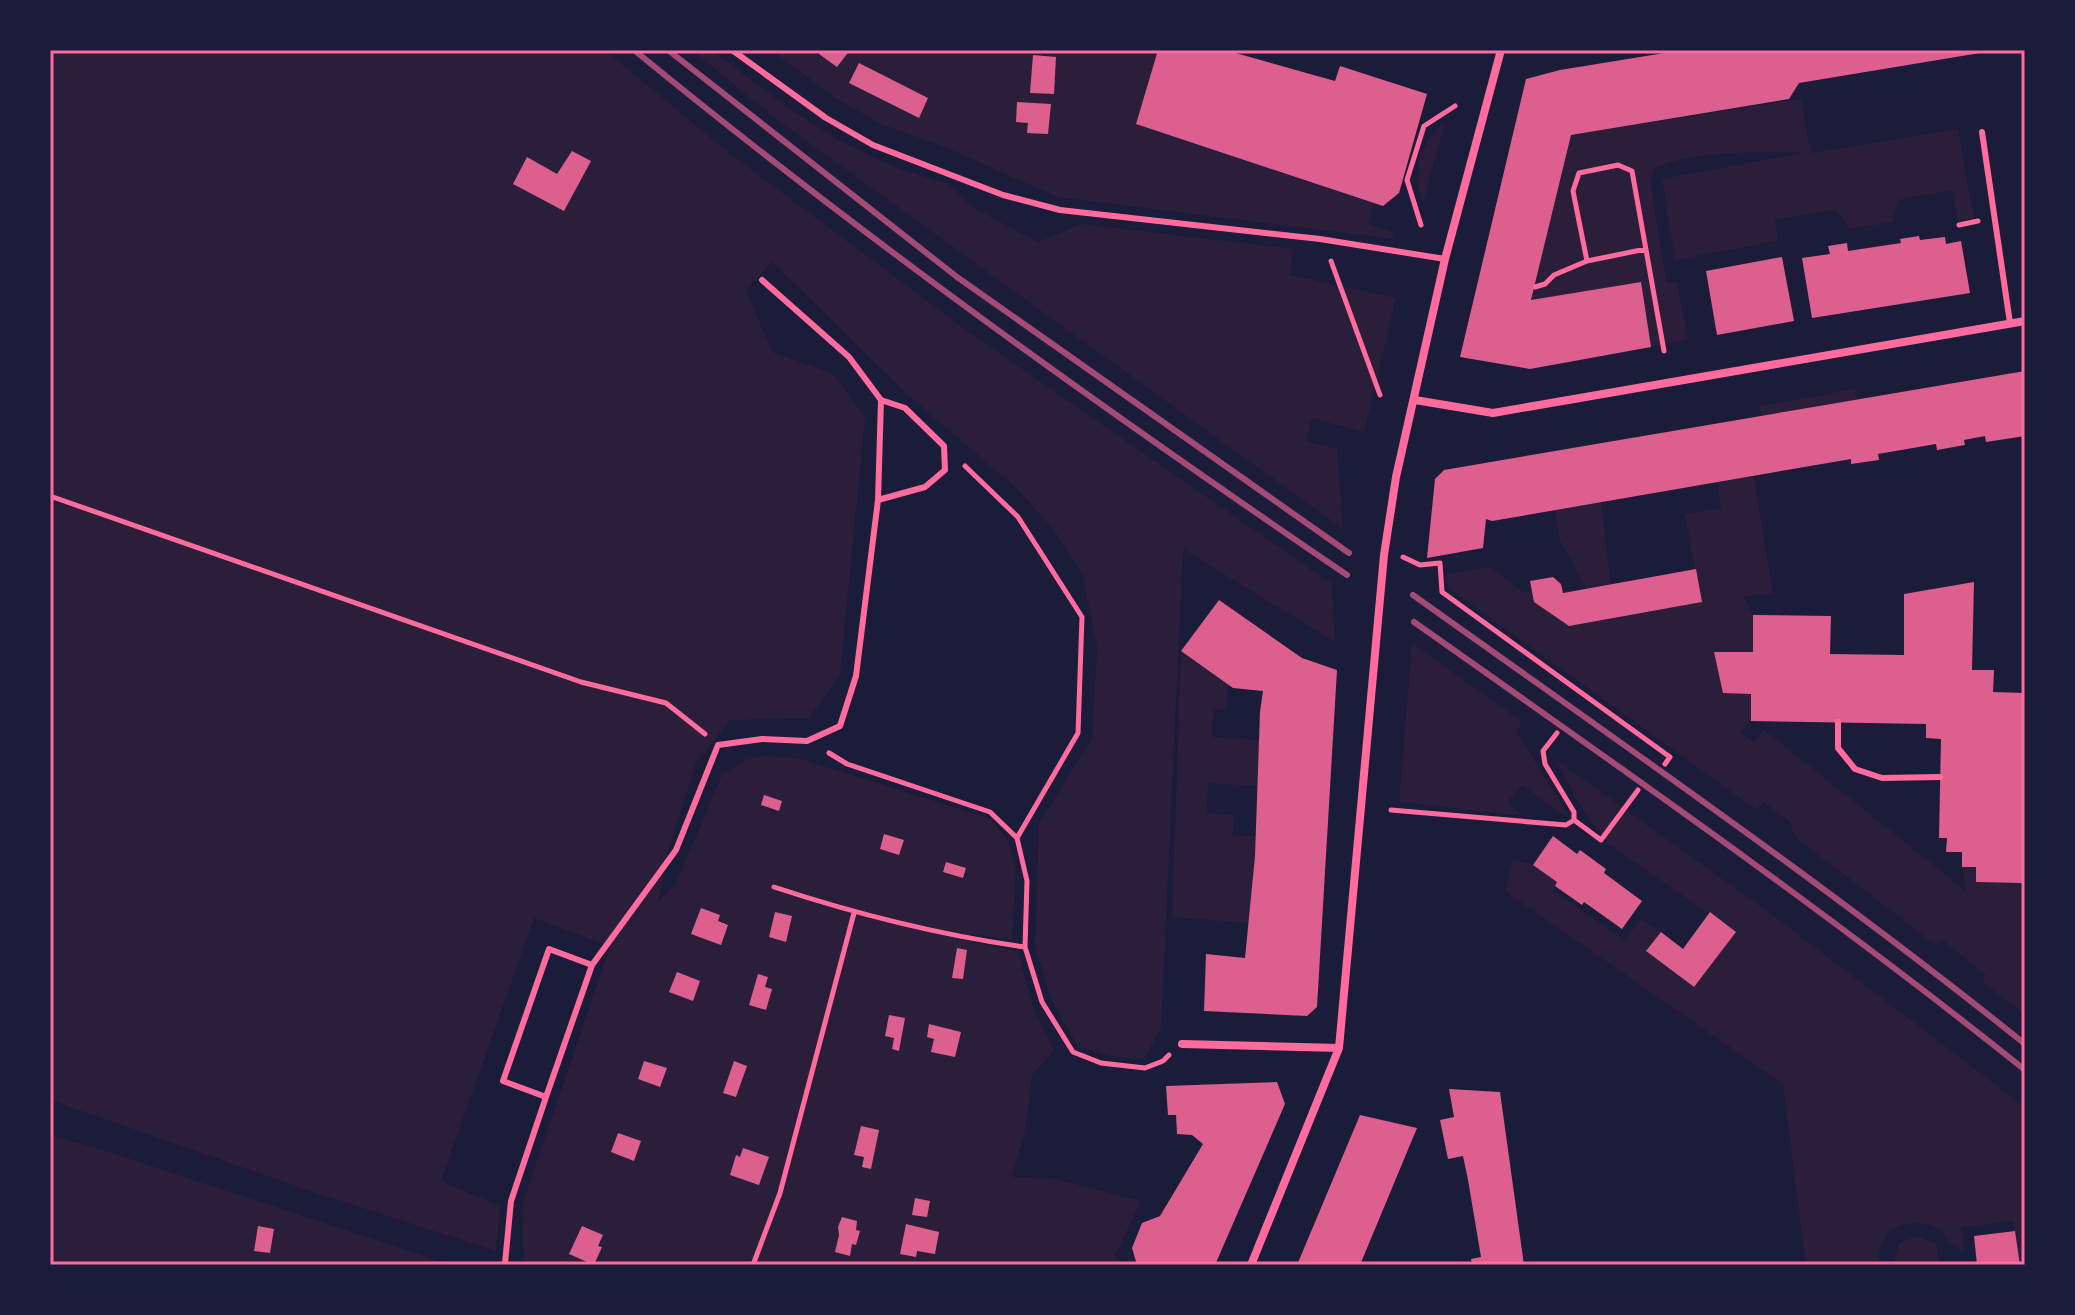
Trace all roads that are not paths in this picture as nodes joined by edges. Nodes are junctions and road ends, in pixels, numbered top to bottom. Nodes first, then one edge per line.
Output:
1 (732, 50) edge
2 (1501, 50) edge
3 (1982, 132) dead end
4 (1445, 259) junction
5 (762, 280) dead end
6 (2025, 321) edge
7 (2010, 323) junction
8 (881, 400) junction
9 (1415, 400) junction
10 (878, 500) junction
11 (1838, 722) dead end
12 (1940, 777) dead end
13 (592, 965) junction
14 (1182, 1044) dead end
15 (1339, 1048) junction
16 (546, 1097) junction
17 (505, 1263) dead end
18 (1251, 1265) edge

1 - 4 lane
2 - 4 street
3 - 7 lane
4 - 9 street
5 - 8 lane
6 - 7 street
7 - 9 street
8 - 10 lane
8 - 10 lane
9 - 15 street
10 - 13 lane
11 - 12 lane
13 - 16 lane
13 - 16 lane
14 - 15 street
15 - 18 street
16 - 17 lane

